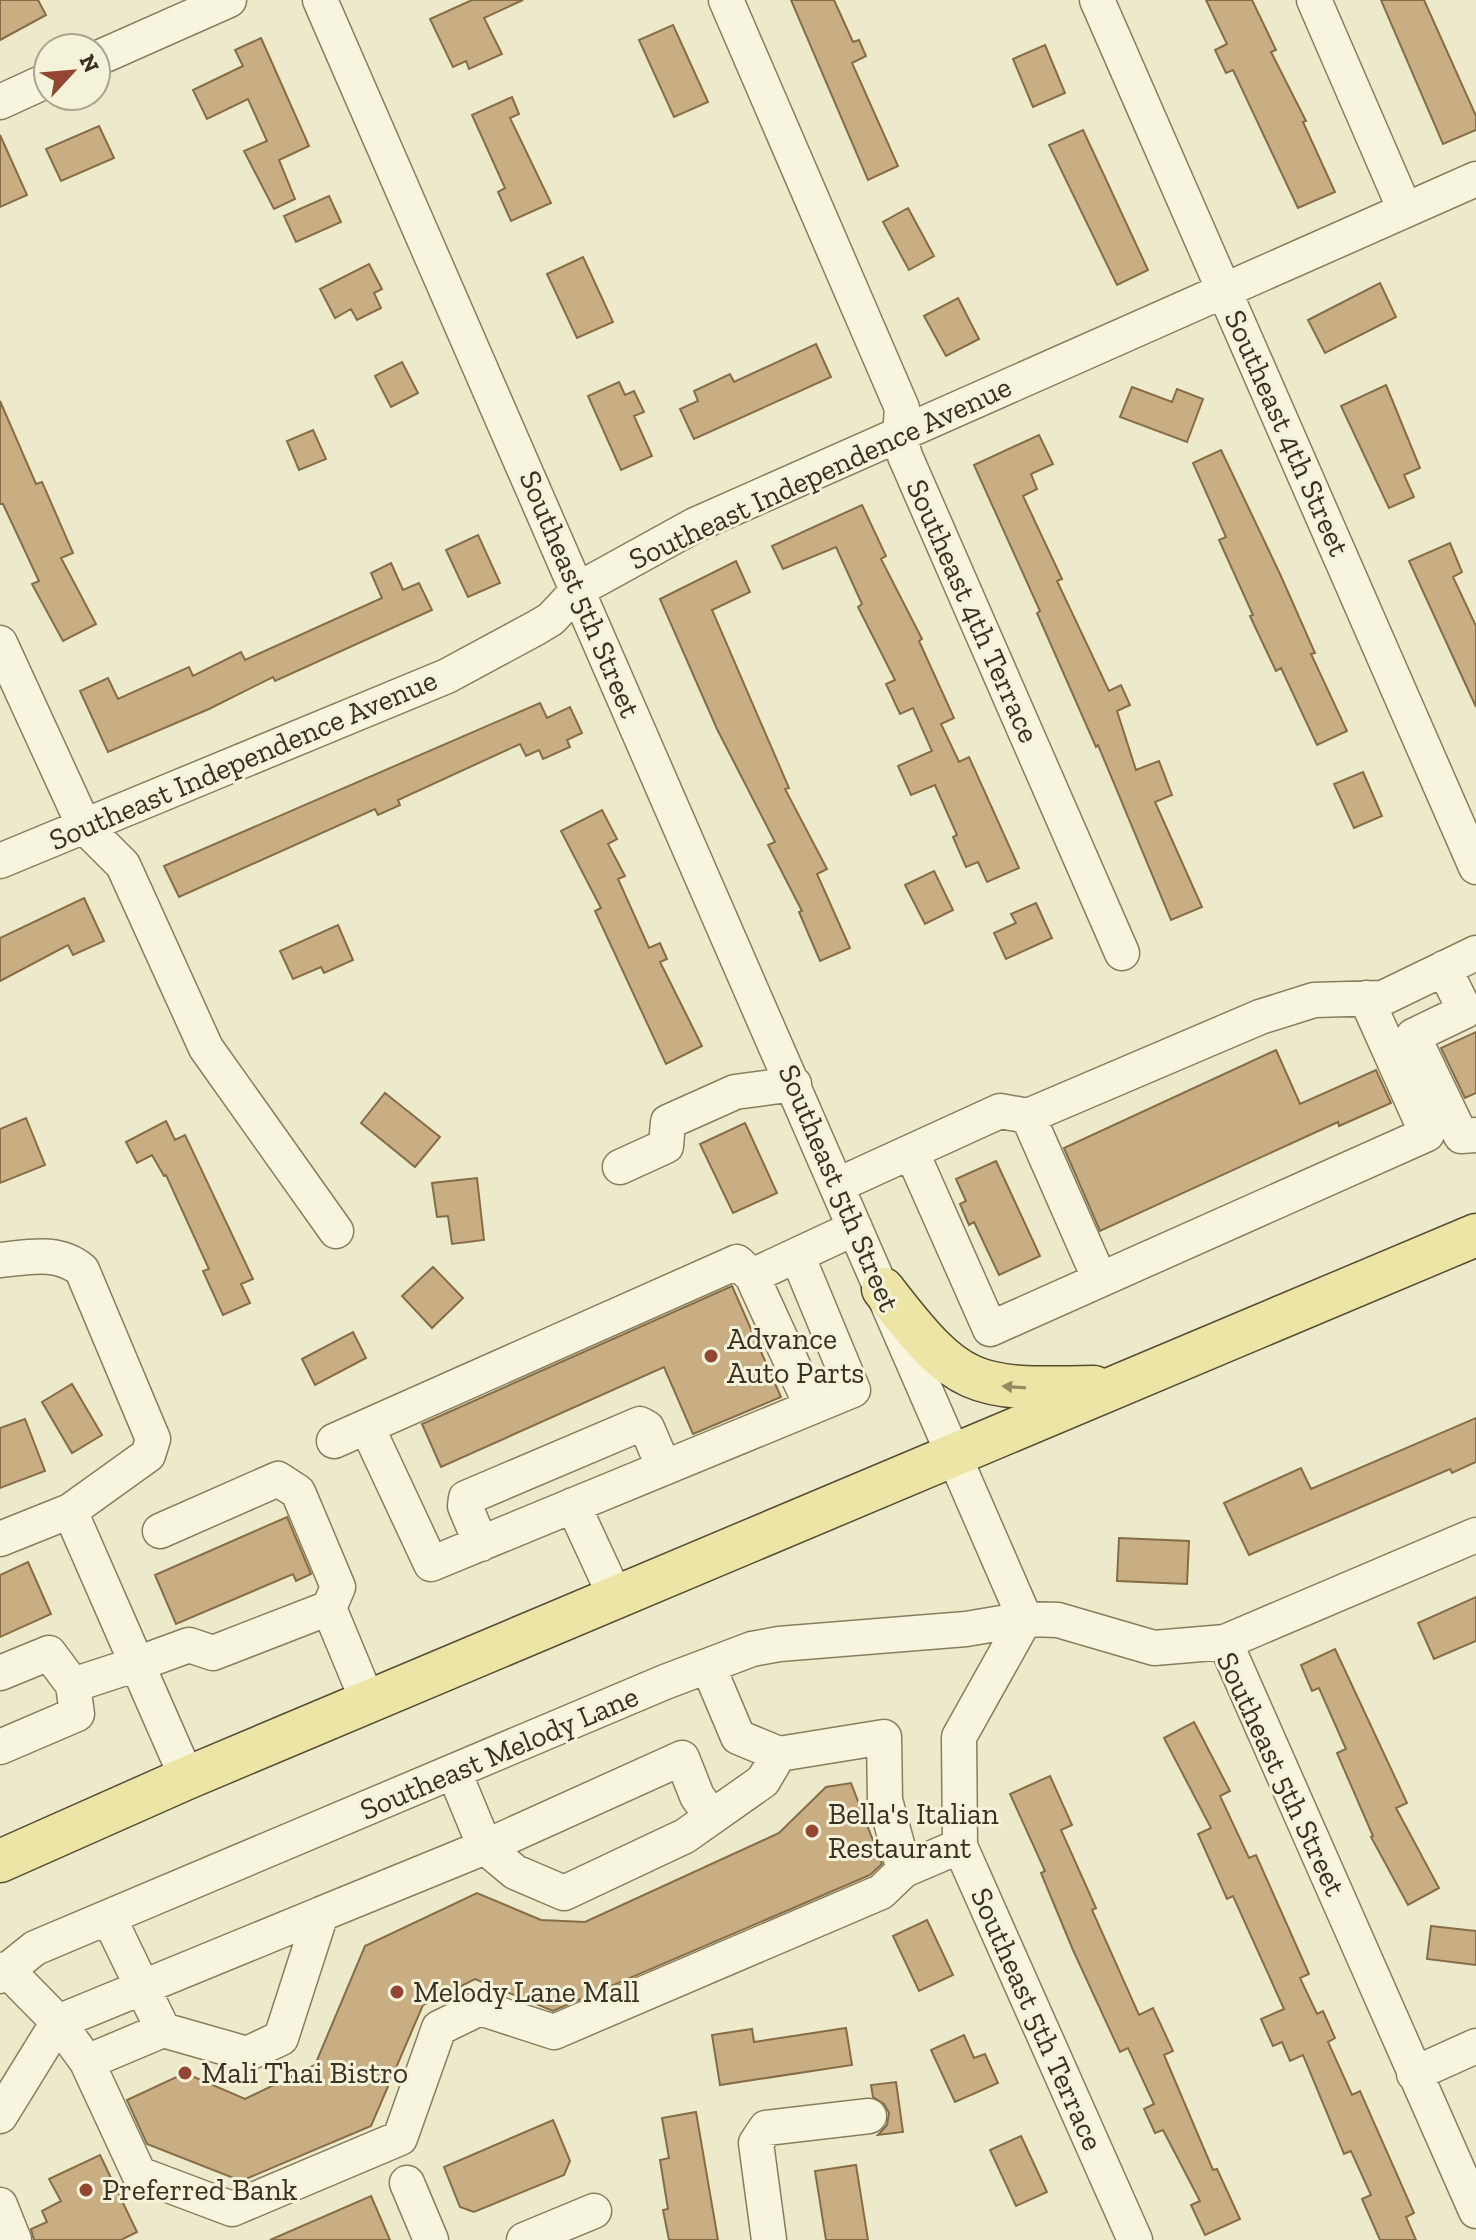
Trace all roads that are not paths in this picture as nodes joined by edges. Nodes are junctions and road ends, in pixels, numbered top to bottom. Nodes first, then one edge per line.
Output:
1 (229, 0) edge
2 (320, 0) edge
3 (726, 0) edge
4 (1097, 0) edge
5 (1314, 0) edge
6 (112, 52) edge
7 (32, 87) edge
8 (0, 102) edge
9 (1476, 179) edge
10 (1405, 210) junction
11 (1223, 288) junction
12 (900, 436) junction
13 (579, 589) junction
14 (0, 643) edge
15 (84, 826) junction
16 (0, 861) edge
17 (1476, 867) edge
18 (1122, 953) dead end
19 (1476, 953) edge
20 (1444, 968) junction
21 (1366, 998) junction
22 (794, 1084) junction
23 (1028, 1116) junction
24 (1476, 1135) edge
25 (912, 1153) junction
26 (620, 1167) dead end
27 (838, 1185) junction
28 (855, 1228) junction
29 (336, 1231) dead end
30 (1476, 1235) edge
31 (797, 1255) junction
32 (0, 1260) edge
33 (752, 1276) junction
34 (1100, 1280) junction
35 (883, 1289) junction
36 (1120, 1386) junction
37 (812, 1407) junction
38 (367, 1427) junction
39 (334, 1441) dead end
40 (955, 1455) junction
41 (664, 1468) junction
42 (573, 1505) junction
43 (70, 1511) junction
44 (160, 1531) dead end
45 (1476, 1535) edge
46 (0, 1539) edge
47 (481, 1544) junction
48 (616, 1598) junction
49 (329, 1608) junction
50 (1025, 1619) junction
51 (1225, 1642) junction
52 (137, 1664) junction
53 (708, 1666) junction
54 (0, 1673) edge
55 (73, 1685) junction
56 (368, 1702) junction
57 (0, 1747) edge
58 (779, 1754) junction
59 (454, 1772) junction
60 (187, 1778) junction
61 (712, 1817) junction
62 (960, 1846) junction
63 (485, 1847) junction
64 (0, 1861) edge
65 (904, 1870) junction
66 (321, 1914) junction
67 (109, 1918) junction
68 (3, 1972) edge
69 (140, 1986) junction
70 (58, 2022) junction
71 (163, 2030) junction
72 (1476, 2046) edge
73 (87, 2062) junction
74 (1414, 2074) junction
75 (0, 2116) edge
76 (869, 2116) dead end
77 (407, 2183) dead end
78 (0, 2205) edge
79 (594, 2211) dead end
80 (1476, 2211) edge
81 (14, 2240) edge
82 (431, 2240) edge
83 (524, 2240) edge
84 (769, 2240) edge
85 (1135, 2240) edge

1 - 6 street
2 - 13 street, Southeast 5th Street
3 - 12 street, Southeast 4th Terrace
4 - 11 street, Southeast 4th Street
5 - 10 street
7 - 8 street
9 - 10 street, Southeast Independence Avenue
10 - 11 street, Southeast Independence Avenue
11 - 12 street, Southeast Independence Avenue
11 - 17 street, Southeast 4th Street
12 - 13 street, Southeast Independence Avenue
12 - 18 street, Southeast 4th Terrace
13 - 15 street, Southeast Independence Avenue
13 - 22 street, Southeast 5th Street
14 - 15 street
15 - 16 street, Southeast Independence Avenue
15 - 29 street
19 - 20 street
20 - 21 street
20 - 24 street
21 - 23 street
21 - 34 street
22 - 26 street
22 - 27 street, Southeast 5th Street
23 - 25 street
23 - 34 street
25 - 27 street
25 - 34 street
27 - 28 street, Southeast 5th Street
28 - 31 street
28 - 35 street, Southeast 5th Street
30 - 36 main road
31 - 33 street
31 - 37 street
32 - 43 street
33 - 37 street
33 - 38 street
36 -> 35 main road
35 - 40 street, Southeast 5th Street
36 - 40 main road
37 - 41 street
38 - 39 street
38 - 47 street
40 - 48 main road
40 - 50 street, Southeast 5th Street
41 - 42 street
41 - 47 street
42 - 47 street
42 - 48 street
43 - 46 street
43 - 52 street
44 - 49 street
45 - 51 street
48 - 56 main road
49 - 52 street
49 - 56 street
50 - 51 street, Southeast 5th Street
50 - 53 street, Southeast Melody Lane
50 - 62 street, Southeast 5th Terrace
51 - 74 street, Southeast 5th Street
52 - 55 street
52 - 60 street
53 - 58 street
53 - 59 street, Southeast Melody Lane
54 - 55 street
55 - 57 street
56 - 60 main road
58 - 61 street
58 - 65 street
59 - 63 street
59 - 67 street, Southeast Melody Lane
60 - 64 main road
61 - 63 street
61 - 63 street
62 - 65 street
62 - 85 street, Southeast 5th Terrace
63 - 66 street
65 - 73 street
66 - 69 street
66 - 71 street
67 - 68 street, Southeast Melody Lane
67 - 69 street
68 - 70 street
69 - 70 street
69 - 71 street
70 - 73 street
70 - 75 street
71 - 73 street
72 - 74 street
74 - 80 street, Southeast 5th Street
76 - 84 street
77 - 82 street
78 - 81 street
79 - 83 street

